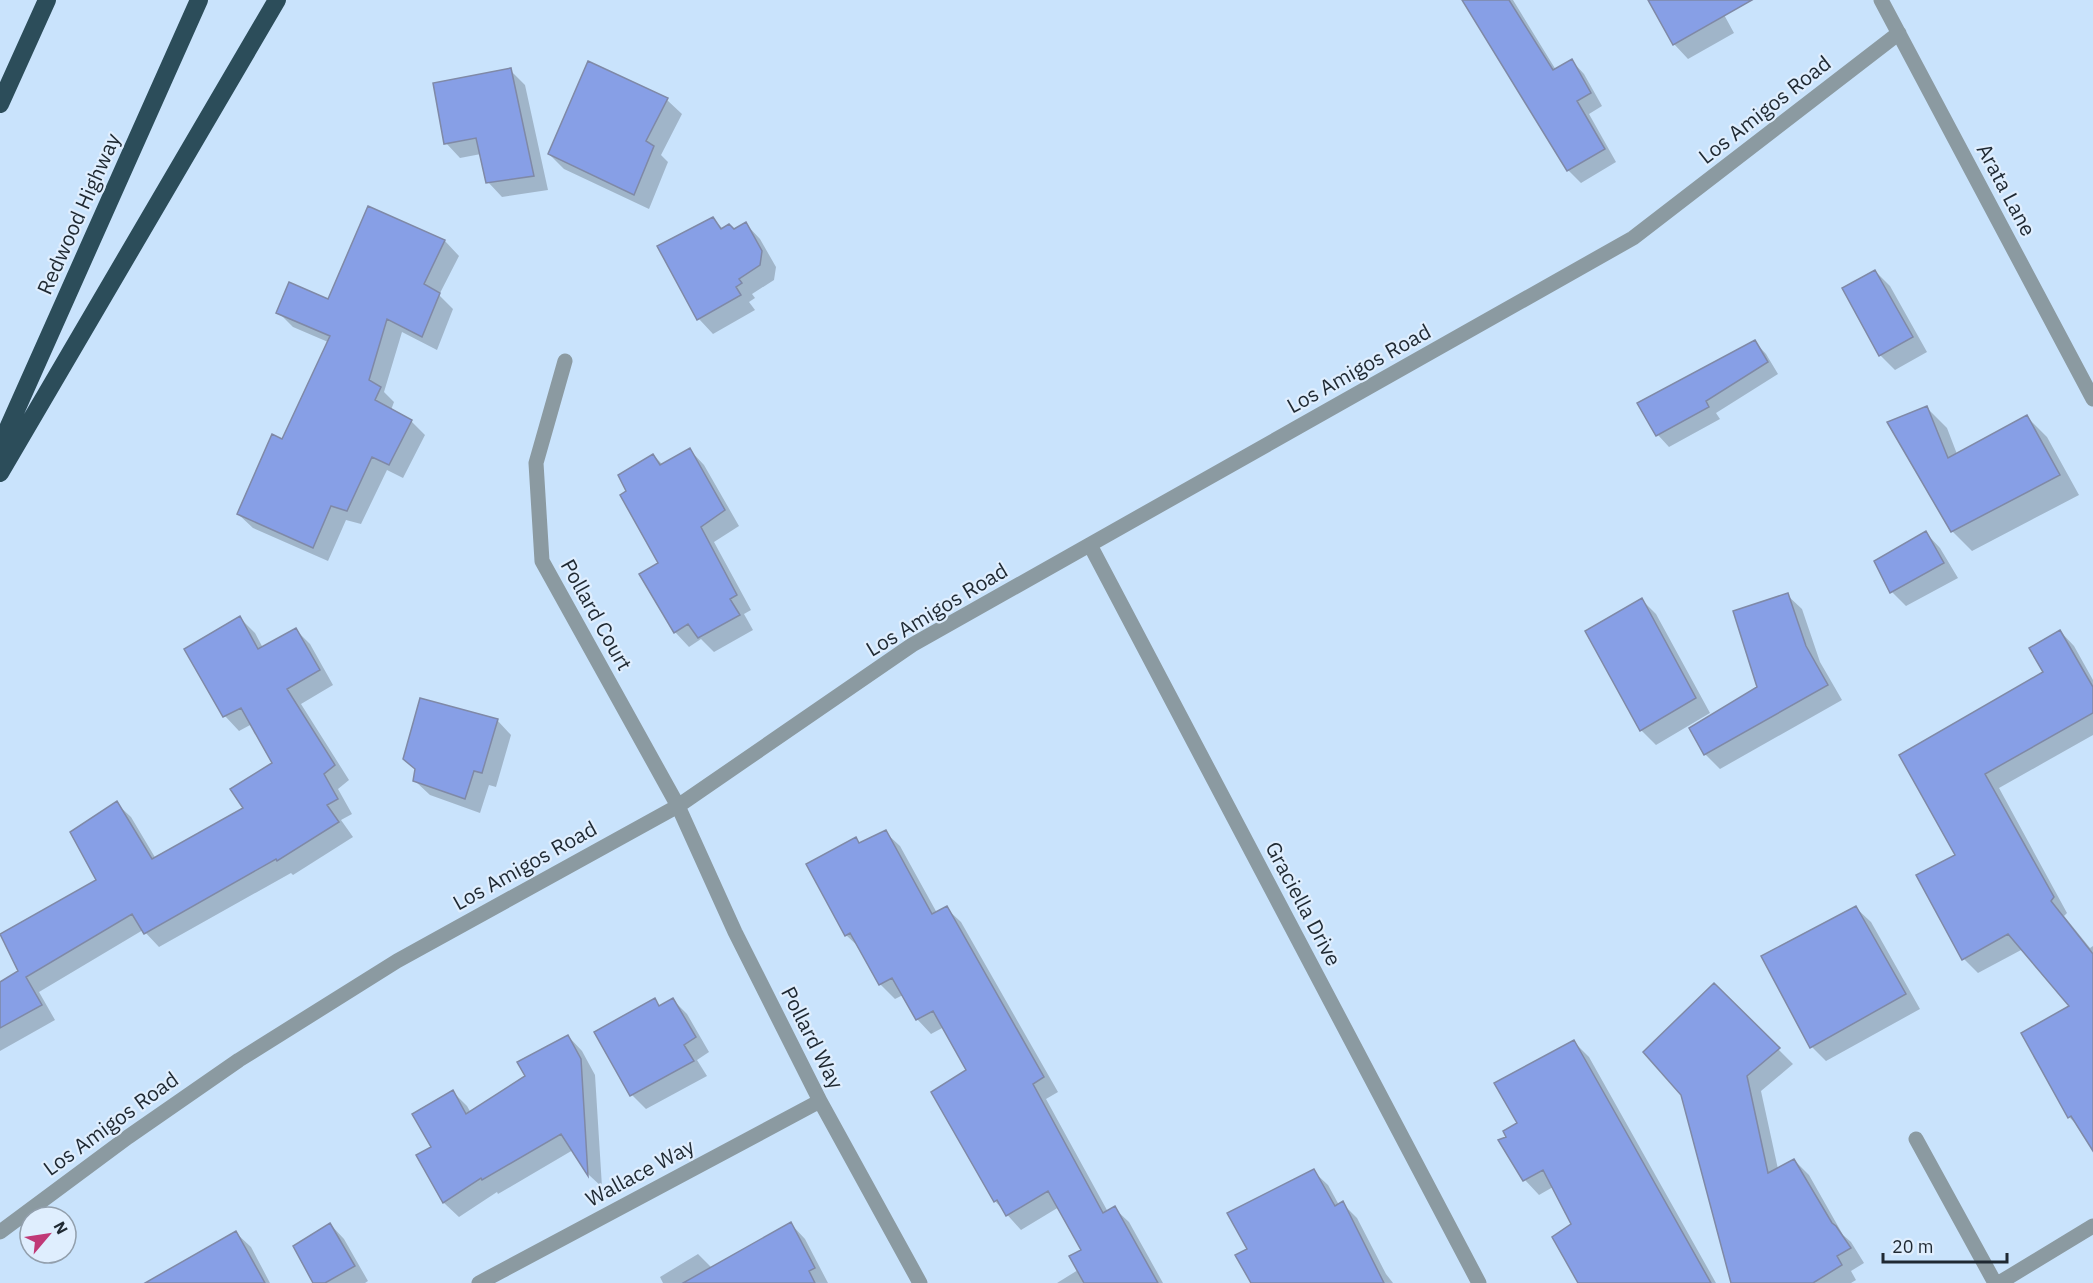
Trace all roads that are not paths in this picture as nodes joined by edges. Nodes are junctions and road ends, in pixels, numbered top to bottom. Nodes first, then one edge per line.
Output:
1 (47, 0) edge
2 (199, 0) edge
3 (278, 0) edge
4 (1881, 0) edge
5 (1899, 33) junction
6 (0, 104) edge
7 (565, 361) dead end
8 (2093, 399) edge
9 (0, 446) edge
10 (0, 473) edge
11 (1090, 545) junction
12 (678, 806) junction
13 (820, 1101) junction
14 (1916, 1139) dead end
15 (2093, 1226) edge
16 (0, 1232) edge
17 (479, 1283) edge
18 (920, 1283) edge
19 (1479, 1283) edge
20 (1997, 1283) edge

1 - 6 highway
2 - 9 highway, Redwood Highway
3 - 10 highway
4 - 5 street, Arata Lane
5 - 8 street, Arata Lane
5 - 11 street, Los Amigos Road
7 - 12 street, Pollard Court
11 - 12 street, Los Amigos Road
11 - 19 street, Graciella Drive
12 - 13 street, Pollard Way
12 - 16 street, Los Amigos Road
13 - 17 street, Wallace Way
13 - 18 street, Pollard Way
14 - 20 street
15 - 20 street

